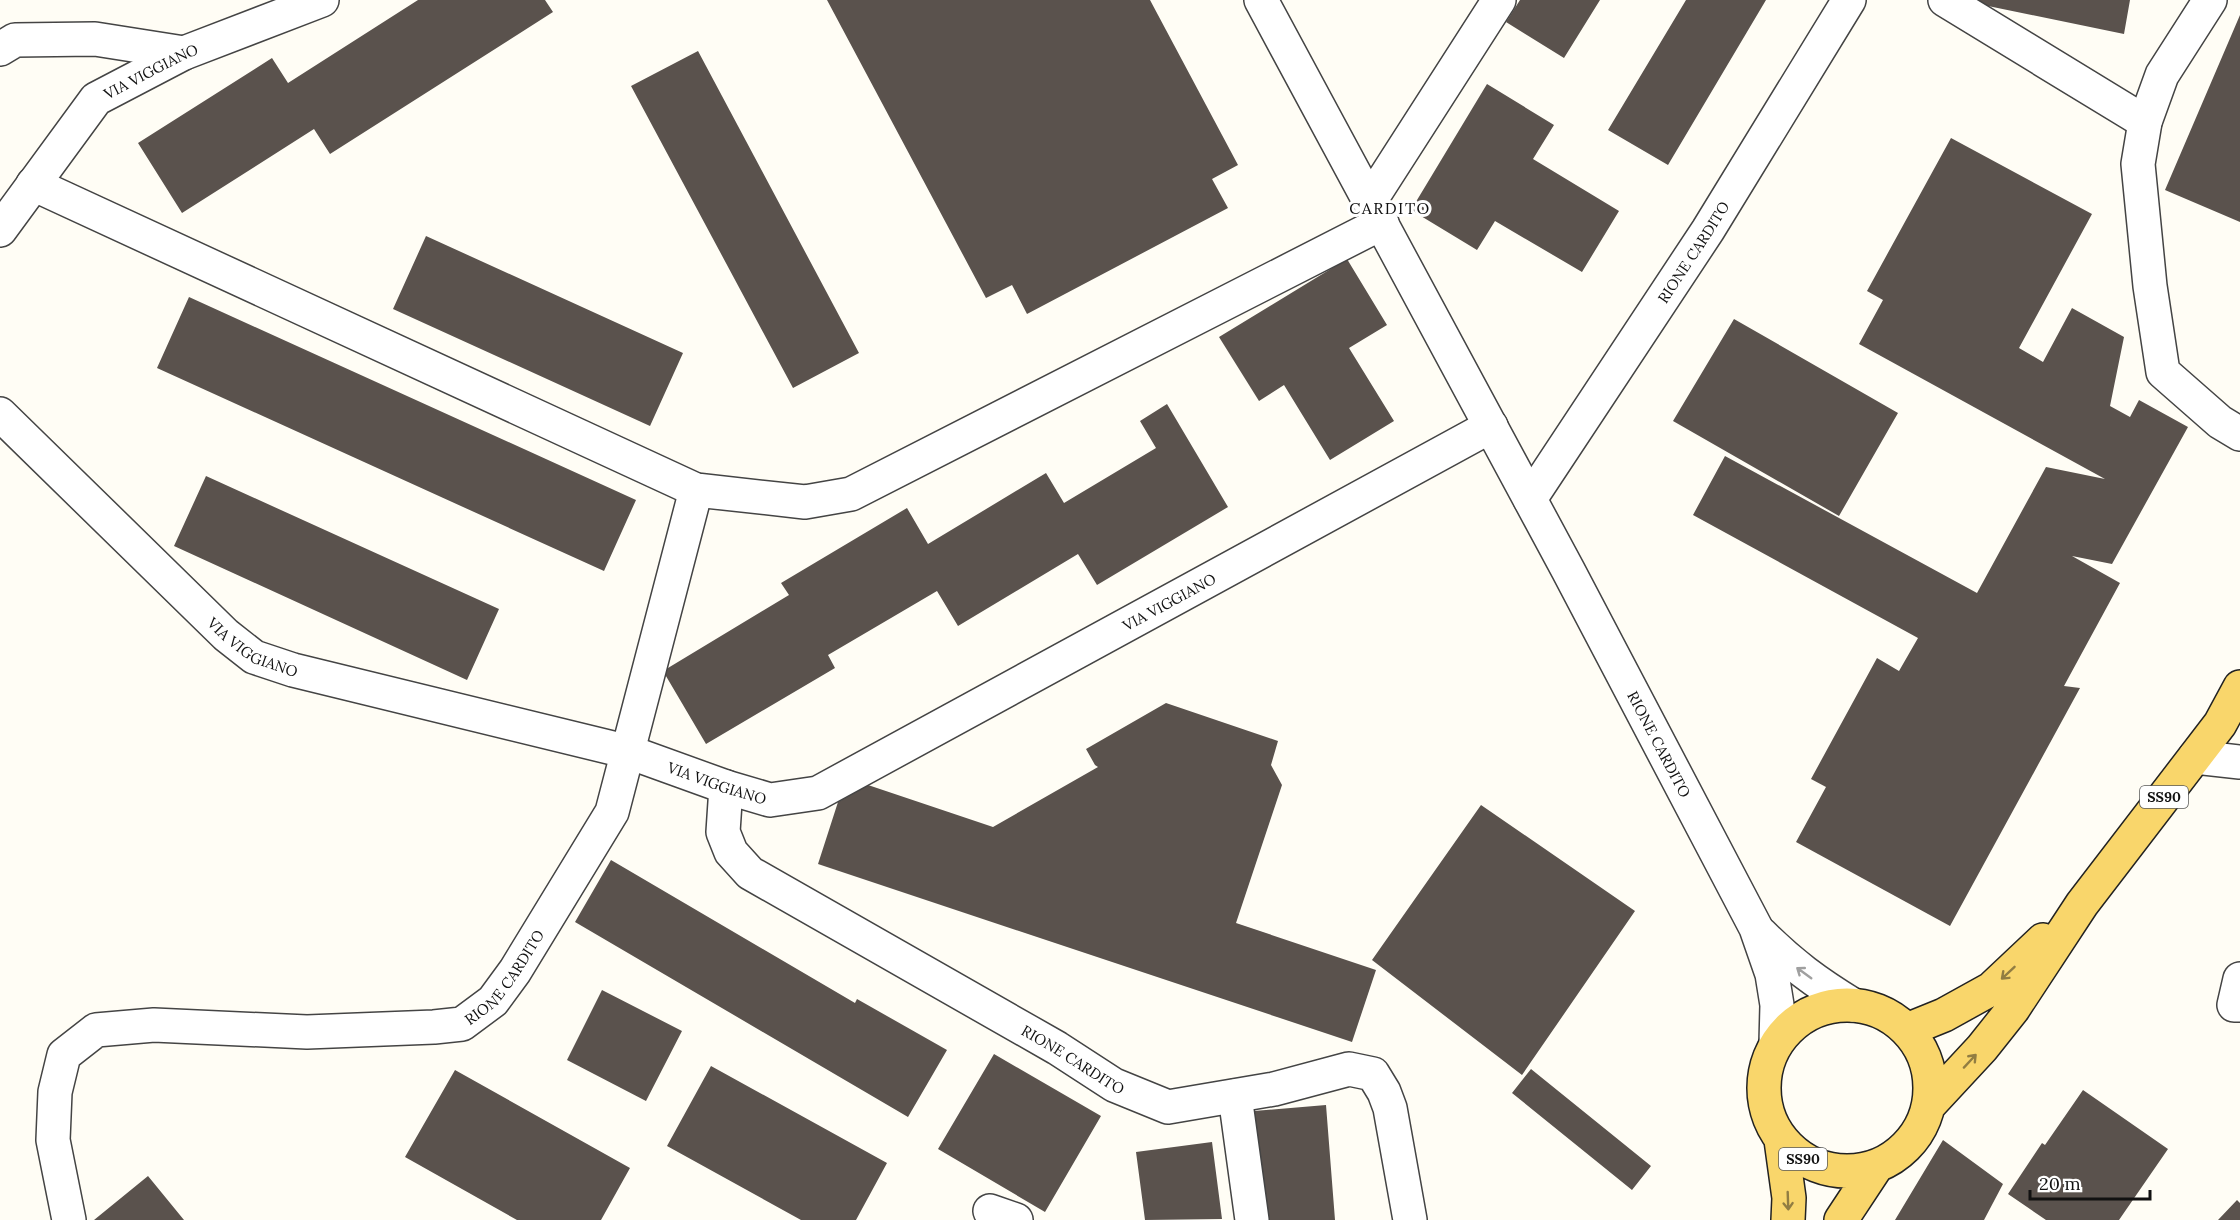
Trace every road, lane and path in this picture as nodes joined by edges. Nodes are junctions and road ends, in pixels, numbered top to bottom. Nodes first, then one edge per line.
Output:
1 (322, 0) edge
2 (1261, 0) edge
3 (1499, 0) edge
4 (1849, 0) edge
5 (1945, 0) edge
6 (2210, 0) edge
7 (0, 49) edge
8 (184, 53) junction
9 (2145, 122) junction
10 (33, 184) junction
11 (1376, 212) junction
12 (0, 230) edge
13 (0, 414) edge
14 (1491, 426) junction
15 (2240, 434) edge
16 (696, 490) junction
17 (1530, 499) junction
18 (2240, 687) edge
19 (628, 752) junction
20 (2195, 757) junction
21 (2240, 762) edge
22 (726, 787) junction
23 (2082, 904) junction
24 (1756, 928) junction
25 (2240, 979) edge
26 (1854, 1005) junction
27 (2240, 1005) edge
28 (1907, 1030) junction
29 (1776, 1043) junction
30 (1235, 1096) junction
31 (1930, 1104) junction
32 (1781, 1140) junction
33 (1876, 1167) junction
34 (69, 1220) edge
35 (1252, 1220) edge
36 (1410, 1220) edge
37 (1788, 1220) edge
38 (1841, 1220) edge

1 - 8 street, VIA VIGGIANO
2 - 11 street, RIONE CARDITO
3 - 11 street
4 - 17 street, RIONE CARDITO
5 - 9 street
6 - 9 street
7 - 8 street
8 - 10 street, VIA VIGGIANO
9 - 15 street
10 - 12 street, VIA VIGGIANO
10 - 16 street
11 - 14 street, RIONE CARDITO
11 - 16 street
13 - 19 street, VIA VIGGIANO
14 - 17 street, RIONE CARDITO
14 - 22 street, VIA VIGGIANO
16 - 19 street, RIONE CARDITO
17 - 24 street, RIONE CARDITO
18 - 20 main road, SS90
19 - 22 street, VIA VIGGIANO
19 - 34 street, RIONE CARDITO
20 - 21 street
20 - 23 main road, SS90
22 - 30 street, RIONE CARDITO
23 -> 28 main road, SS90
31 -> 23 main road, SS90
26 -> 24 street, RIONE CARDITO
24 - 29 street, RIONE CARDITO
25 - 27 street
26 - 28 main road, SS90
26 - 29 main road, SS90
28 - 31 main road, SS90
29 - 32 main road, SS90
30 - 35 street
30 - 36 street, RIONE CARDITO
31 - 33 main road, SS90
32 - 33 main road, SS90
32 -> 37 main road, SS90
33 - 38 main road, SS90

